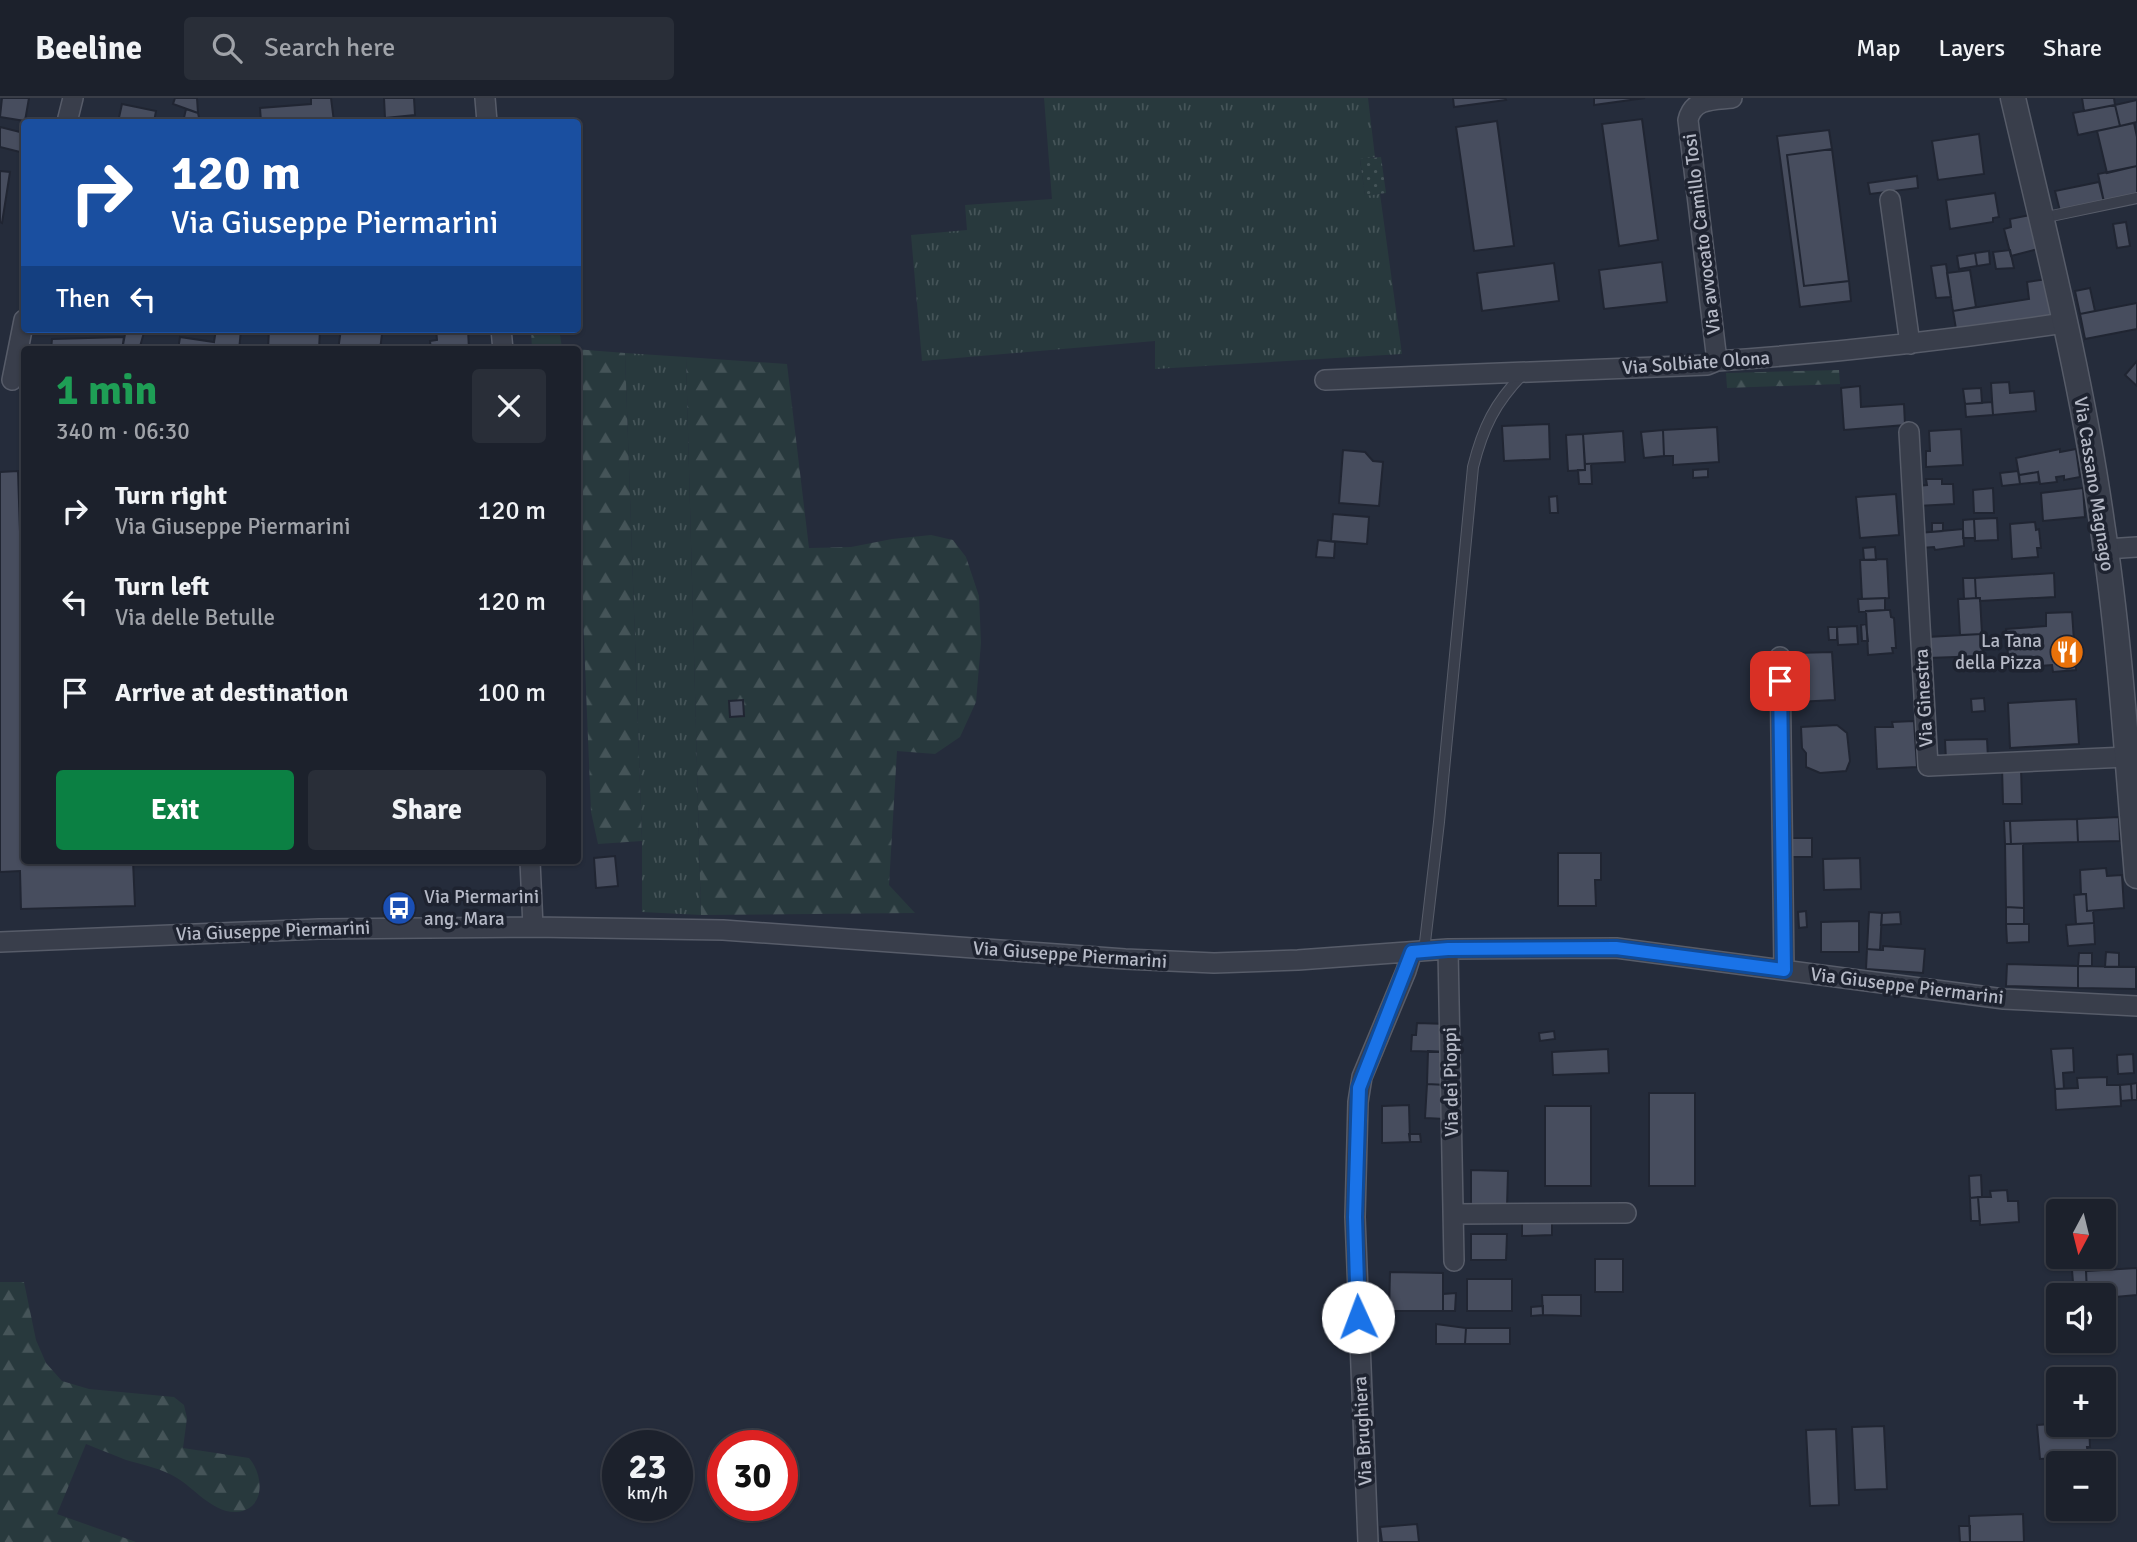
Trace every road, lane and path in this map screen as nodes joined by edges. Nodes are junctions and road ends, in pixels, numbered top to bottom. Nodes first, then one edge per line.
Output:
1 (73, 98) edge
2 (485, 98) edge
3 (1732, 98) edge
4 (2013, 98) edge
5 (68, 119) edge
6 (487, 119) edge
7 (2137, 198) edge
8 (1889, 200) dead end
9 (2042, 218) junction
10 (2064, 323) junction
11 (21, 333) edge
12 (1910, 344) junction
13 (1717, 361) junction
14 (1525, 372) junction
15 (12, 380) edge
16 (1325, 380) dead end
17 (1909, 432) dead end
18 (2137, 547) edge
19 (2106, 549) junction
20 (1780, 657) dead end
21 (2127, 757) junction
22 (530, 864) edge
23 (2137, 876) edge
24 (533, 927) junction
25 (0, 942) edge
26 (1448, 949) junction
27 (1418, 952) junction
28 (1784, 970) junction
29 (2137, 1006) edge
30 (1626, 1213) dead end
31 (1454, 1214) junction
32 (1454, 1261) dead end
33 (1368, 1542) edge

1 - 5 street
2 - 6 street
3 - 13 street, Via avvocato Camillo Tosi
4 - 9 street, Via Cassano Magnago
7 - 9 lane
8 - 12 street
9 - 10 street, Via Cassano Magnago
10 - 12 street, Via Solbiate Olona
10 - 19 street, Via Cassano Magnago
11 - 15 street
12 - 13 street, Via Solbiate Olona
13 - 14 street, Via Solbiate Olona
14 - 16 street, Via Solbiate Olona
14 - 27 lane
17 - 21 street, Via Ginestra
18 - 19 street
19 - 21 street, Via Cassano Magnago
20 - 28 street
21 - 23 street, Via Cassano Magnago
22 - 24 street
24 - 25 street, Via Giuseppe Piermarini
24 - 27 street, Via Giuseppe Piermarini
26 - 27 street, Via Giuseppe Piermarini
26 - 28 street, Via Giuseppe Piermarini
26 - 31 street, Via dei Pioppi
27 - 33 street, Via Brughiera
28 - 29 street, Via Giuseppe Piermarini
30 - 31 street
31 - 32 street, Via dei Pioppi

